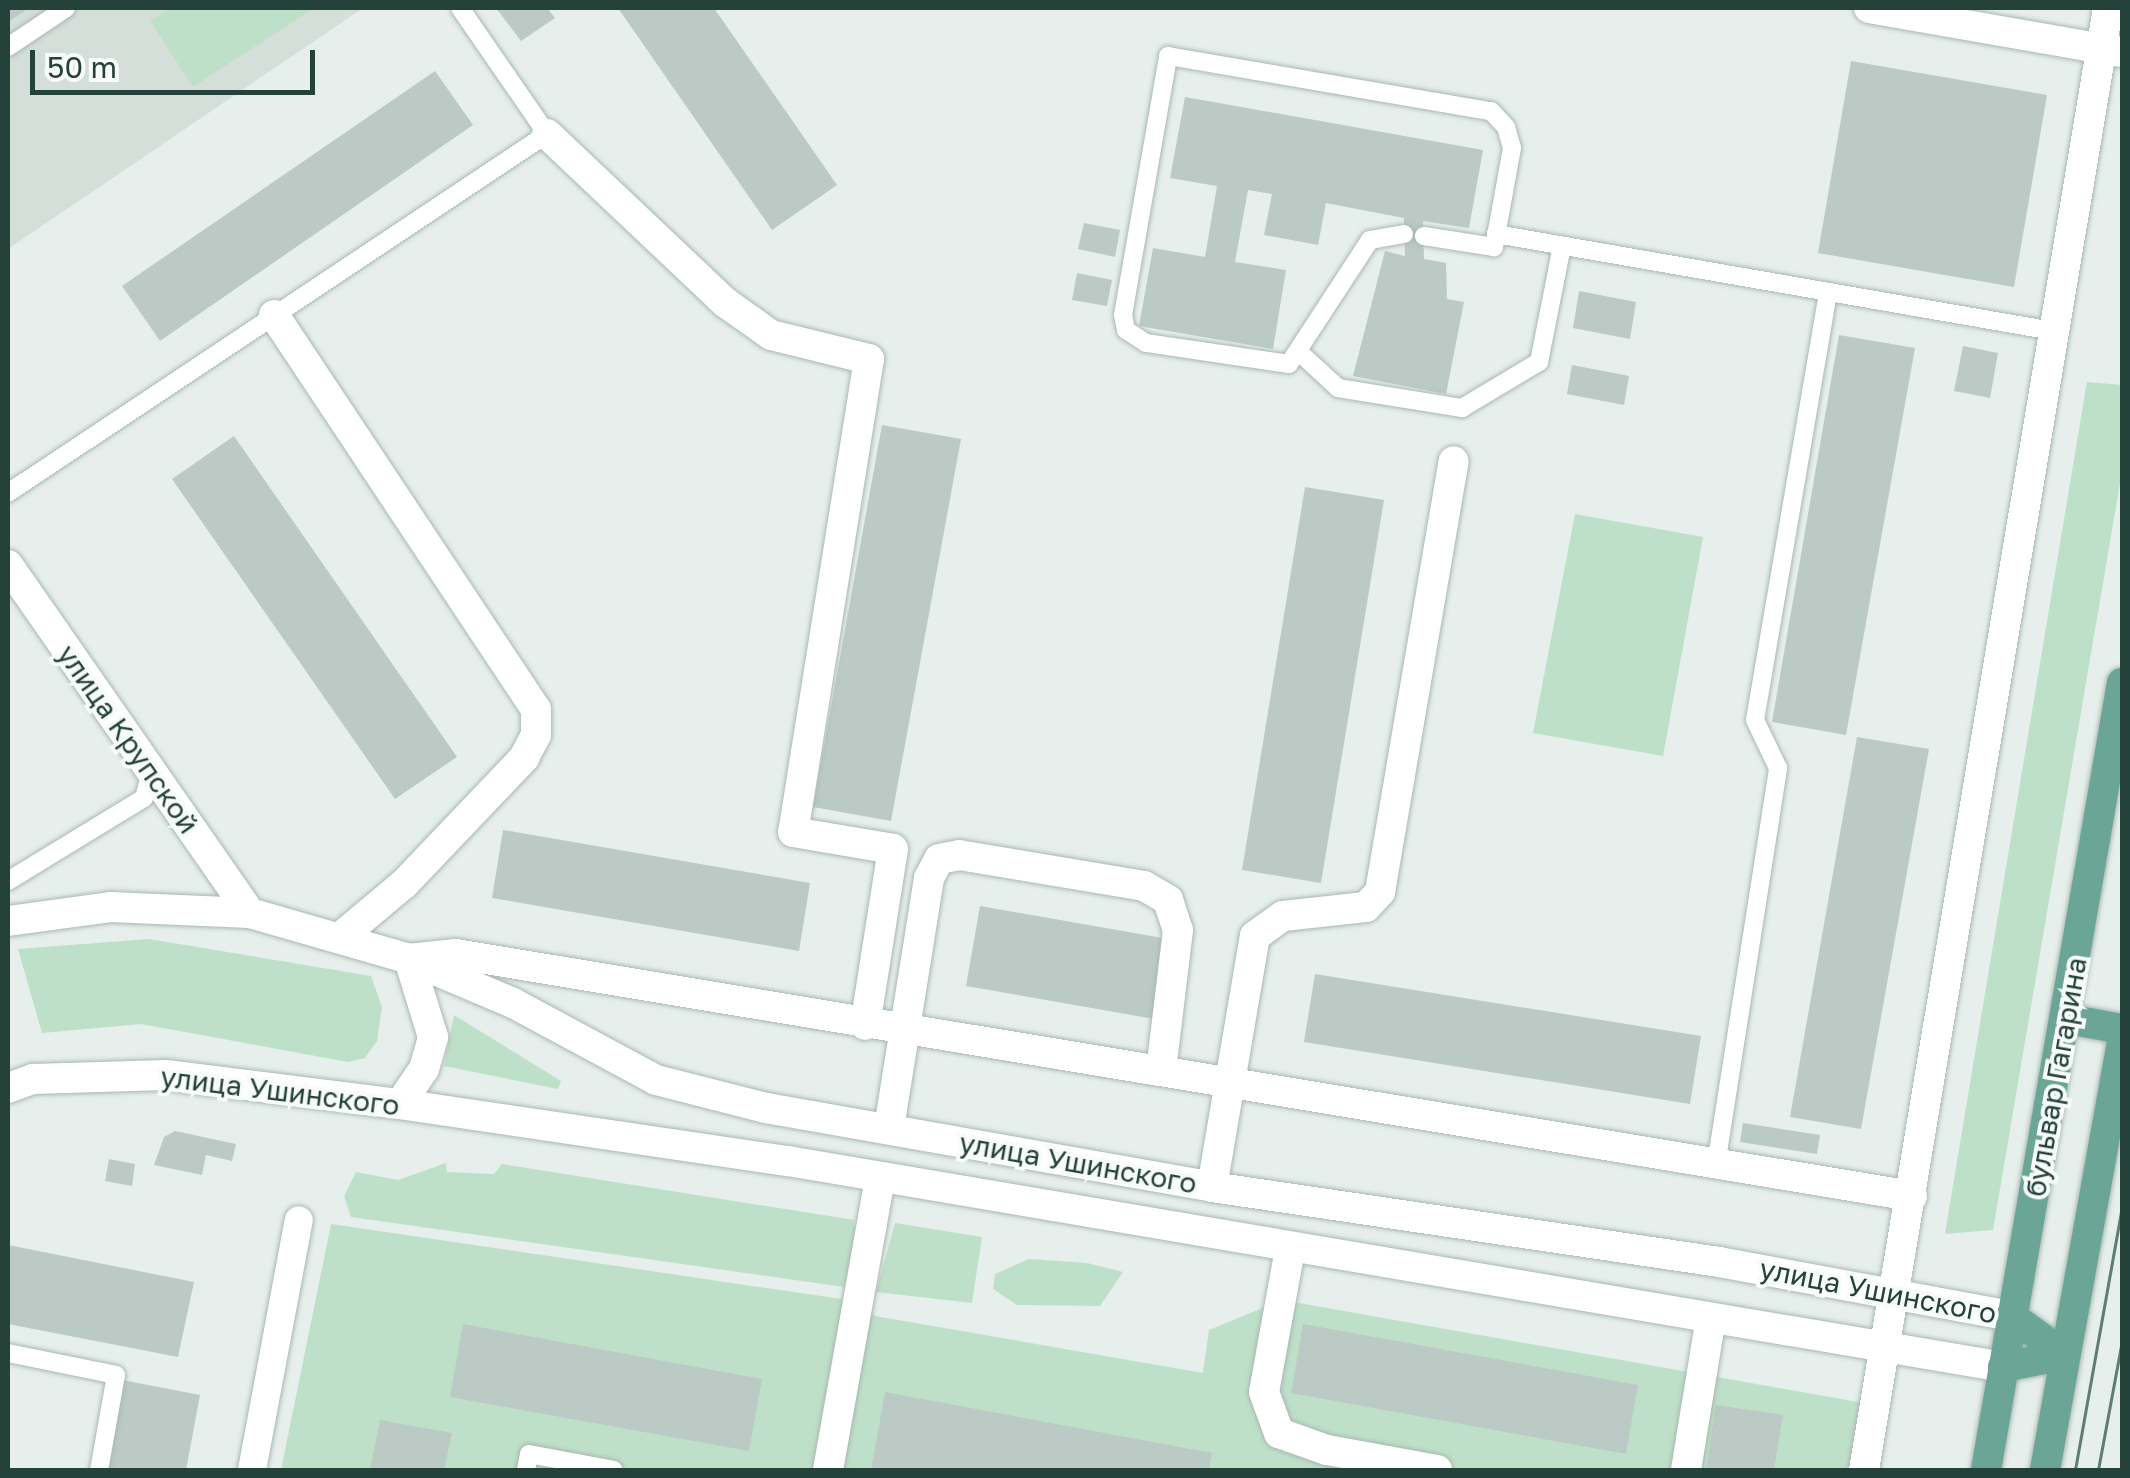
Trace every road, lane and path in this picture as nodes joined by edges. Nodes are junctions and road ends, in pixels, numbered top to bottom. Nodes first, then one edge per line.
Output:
1 (66, 8) edge
2 (460, 8) edge
3 (1870, 8) edge
4 (2108, 8) edge
5 (8, 47) edge
6 (2112, 50) edge
7 (546, 134) junction
8 (1496, 234) junction
9 (1562, 246) junction
10 (1828, 294) junction
11 (274, 315) junction
12 (2053, 331) junction
13 (1299, 352) junction
14 (1454, 461) dead end
15 (8, 493) edge
16 (8, 565) edge
17 (2122, 684) edge
18 (151, 772) junction
19 (8, 882) edge
20 (250, 913) junction
21 (8, 921) edge
22 (343, 936) junction
23 (410, 958) junction
24 (2067, 1019) junction
25 (865, 1024) junction
26 (2122, 1029) edge
27 (906, 1032) junction
28 (2122, 1043) edge
29 (1161, 1072) junction
30 (1228, 1083) junction
31 (8, 1088) edge
32 (400, 1104) junction
33 (889, 1128) junction
34 (1716, 1165) junction
35 (880, 1178) junction
36 (1212, 1187) junction
37 (1912, 1196) junction
38 (299, 1220) dead end
39 (1205, 1233) junction
40 (1290, 1248) junction
41 (1894, 1293) junction
42 (2011, 1316) junction
43 (1711, 1318) junction
44 (1885, 1346) junction
45 (8, 1353) edge
46 (2065, 1355) junction
47 (2003, 1367) junction
48 (99, 1470) edge
49 (252, 1470) edge
50 (526, 1470) edge
51 (614, 1470) edge
52 (828, 1470) edge
53 (1437, 1470) edge
54 (1686, 1470) edge
55 (1864, 1470) edge
56 (1986, 1470) edge
57 (2045, 1470) edge

1 - 5 lane
2 - 7 lane
3 - 6 street
4 - 6 street
6 - 12 street
7 - 11 lane
7 - 25 street
8 - 9 lane
8 - 13 lane
8 - 13 lane
9 - 10 lane
9 - 13 lane
10 - 12 lane
10 - 34 lane
11 - 15 lane
11 - 22 street
12 - 37 street
14 - 30 street
16 - 18 street, улица Крупской
17 - 24 main road, бульвар Гагарина
18 - 19 lane
18 - 20 street, улица Крупской
20 - 21 street, улица Ушинского
20 - 22 street, улица Ушинского
22 - 23 street, улица Ушинского
23 - 25 street
23 - 32 street
23 - 33 street, улица Ушинского
24 - 26 main road
24 - 42 main road, бульвар Гагарина
25 - 27 street
27 - 29 street
27 - 29 street
27 - 33 street
28 - 46 main road
29 - 30 street
30 - 34 street
30 - 36 street
31 - 32 street, улица Ушинского
32 - 35 street, улица Ушинского
33 - 35 street
33 - 36 street, улица Ушинского
34 - 37 street
35 - 39 street, улица Ушинского
35 - 52 street
36 - 39 street
36 - 41 street, улица Ушинского
37 - 41 street
38 - 49 street
39 - 40 street, улица Ушинского
40 - 43 street, улица Ушинского
40 - 53 street
41 - 42 street, улица Ушинского
41 - 44 street
42 - 46 main road, улица Ушинского
42 - 47 main road, бульвар Гагарина
43 - 44 street, улица Ушинского
43 - 54 street
44 - 47 street, улица Ушинского
44 - 55 street
45 - 48 lane
46 - 47 main road, улица Ушинского
46 - 57 main road
47 - 56 main road, бульвар Гагарина
50 - 51 lane

